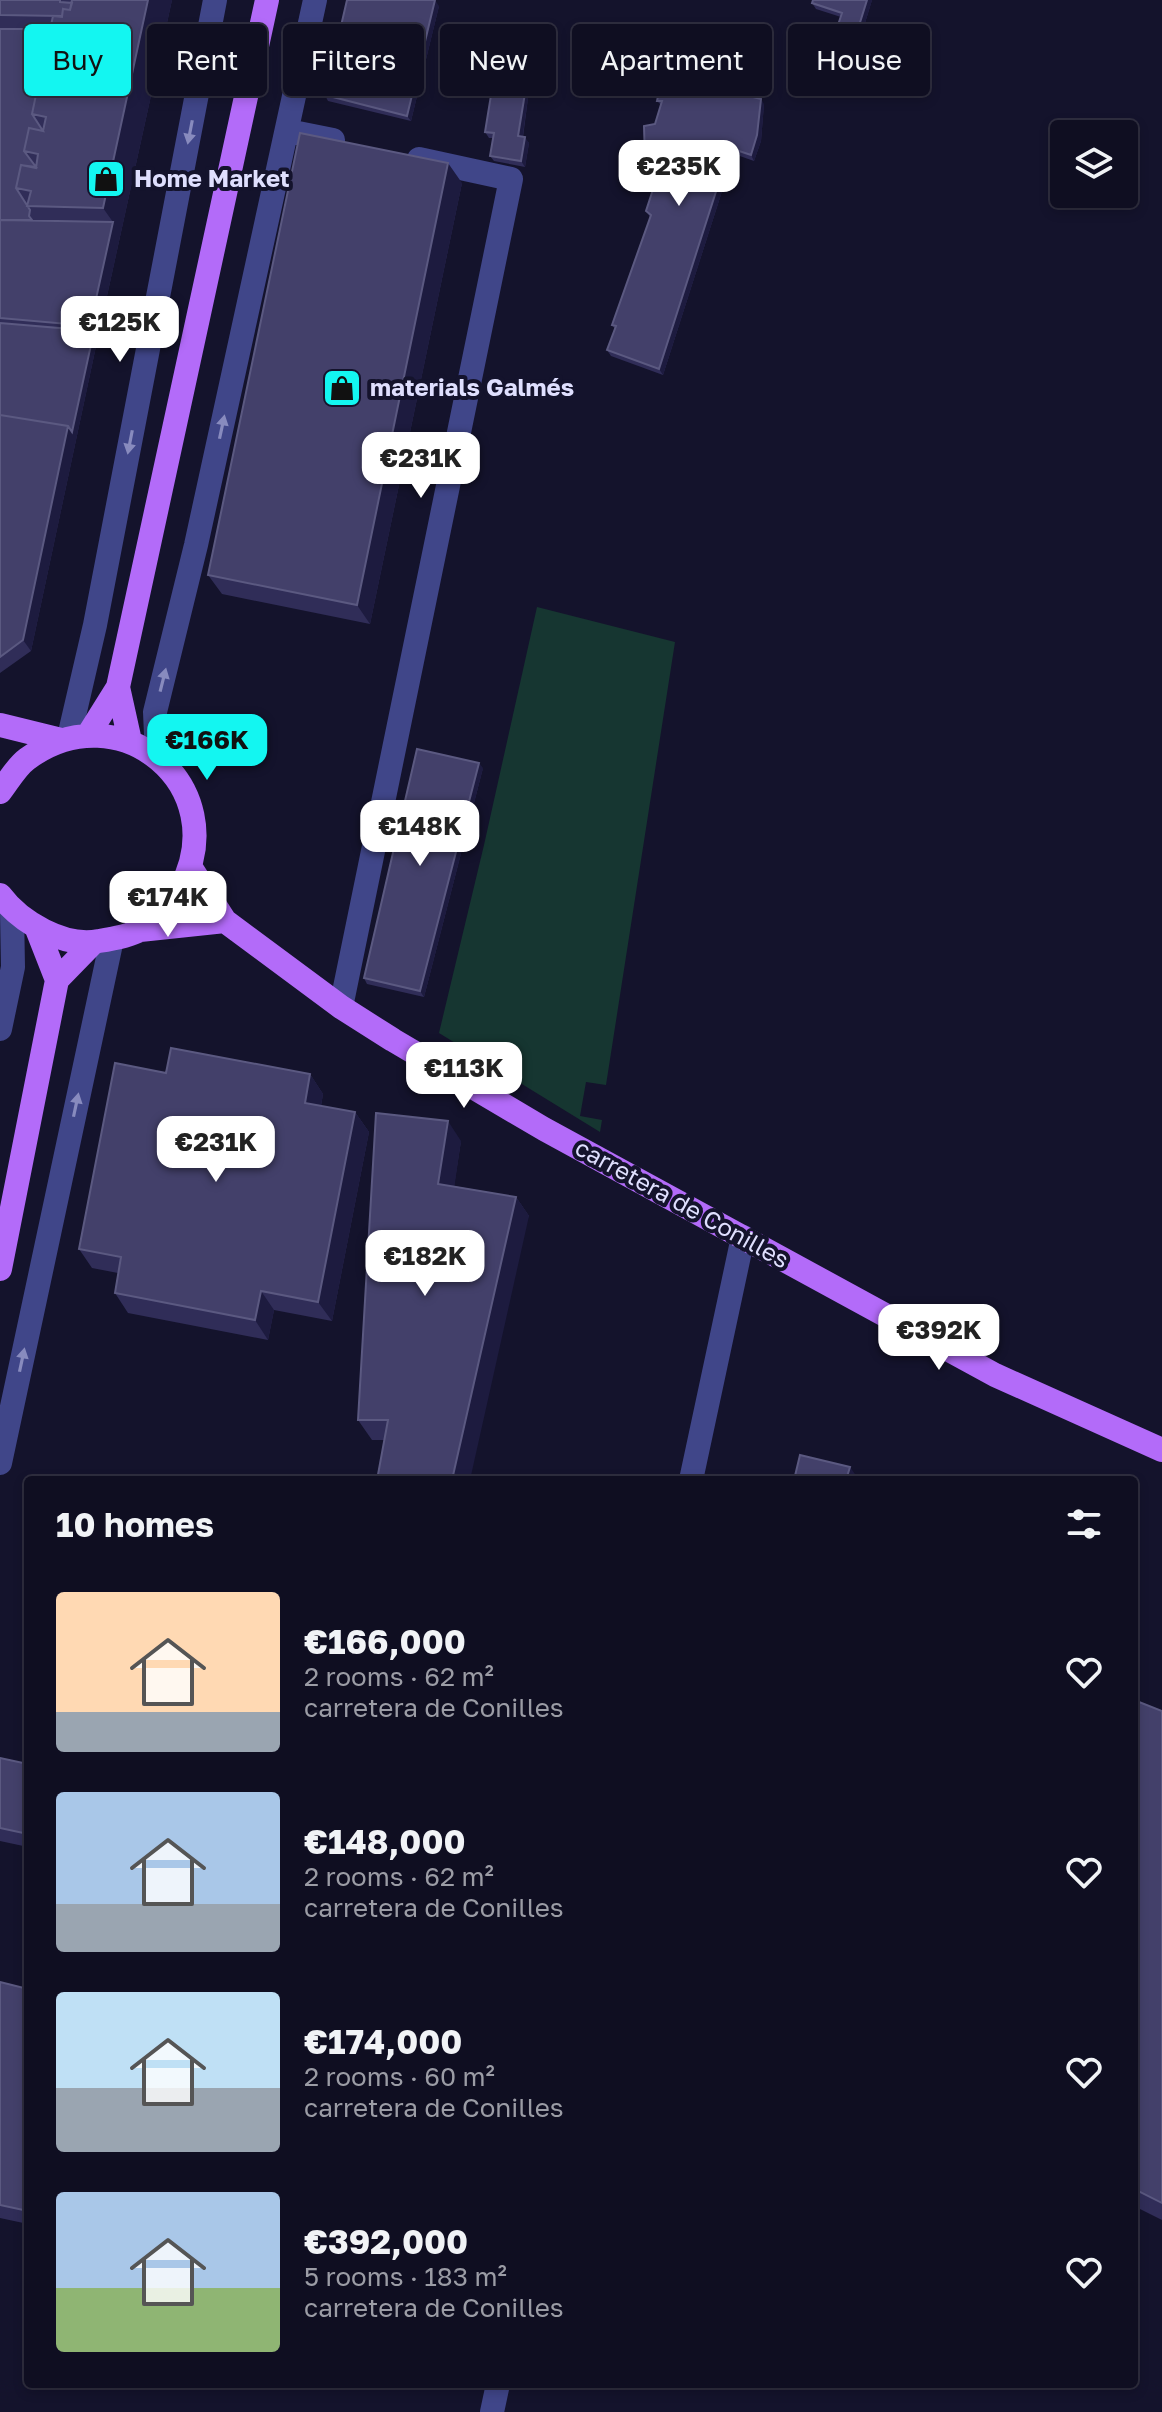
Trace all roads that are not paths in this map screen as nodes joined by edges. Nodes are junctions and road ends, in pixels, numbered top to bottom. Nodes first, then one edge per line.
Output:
1 (215, 0) edge
2 (267, 0) edge
3 (315, 0) edge
4 (288, 131) junction
5 (362, 147) edge
6 (392, 153) edge
7 (118, 687) junction
8 (0, 725) edge
9 (73, 737) junction
10 (130, 741) junction
11 (157, 757) junction
12 (0, 792) edge
13 (191, 868) junction
14 (6, 903) edge
15 (225, 921) junction
16 (37, 929) junction
17 (140, 930) junction
18 (103, 940) junction
19 (57, 980) junction
20 (341, 1007) junction
21 (0, 1029) edge
22 (743, 1237) junction
23 (0, 1269) edge
24 (1162, 1450) edge
25 (0, 1463) edge
26 (692, 1476) edge
27 (497, 2388) edge
28 (492, 2412) edge

1 -> 9 street
2 - 7 main road
3 - 4 street
4 - 5 street
11 -> 4 street
6 - 20 street
7 - 9 main road
7 - 10 main road
8 - 9 main road
9 - 10 main road
9 - 12 main road
10 - 11 main road
11 - 13 main road
13 - 15 main road
13 - 17 main road
14 - 16 main road
14 - 21 street
15 - 17 main road
15 - 20 main road, carretera de Conilles
16 - 18 main road
16 - 19 main road
17 - 18 main road
18 - 19 main road
25 -> 18 street
19 - 23 main road
20 - 22 main road, carretera de Conilles
22 - 24 main road, carretera de Conilles
22 - 26 street
27 - 28 street

